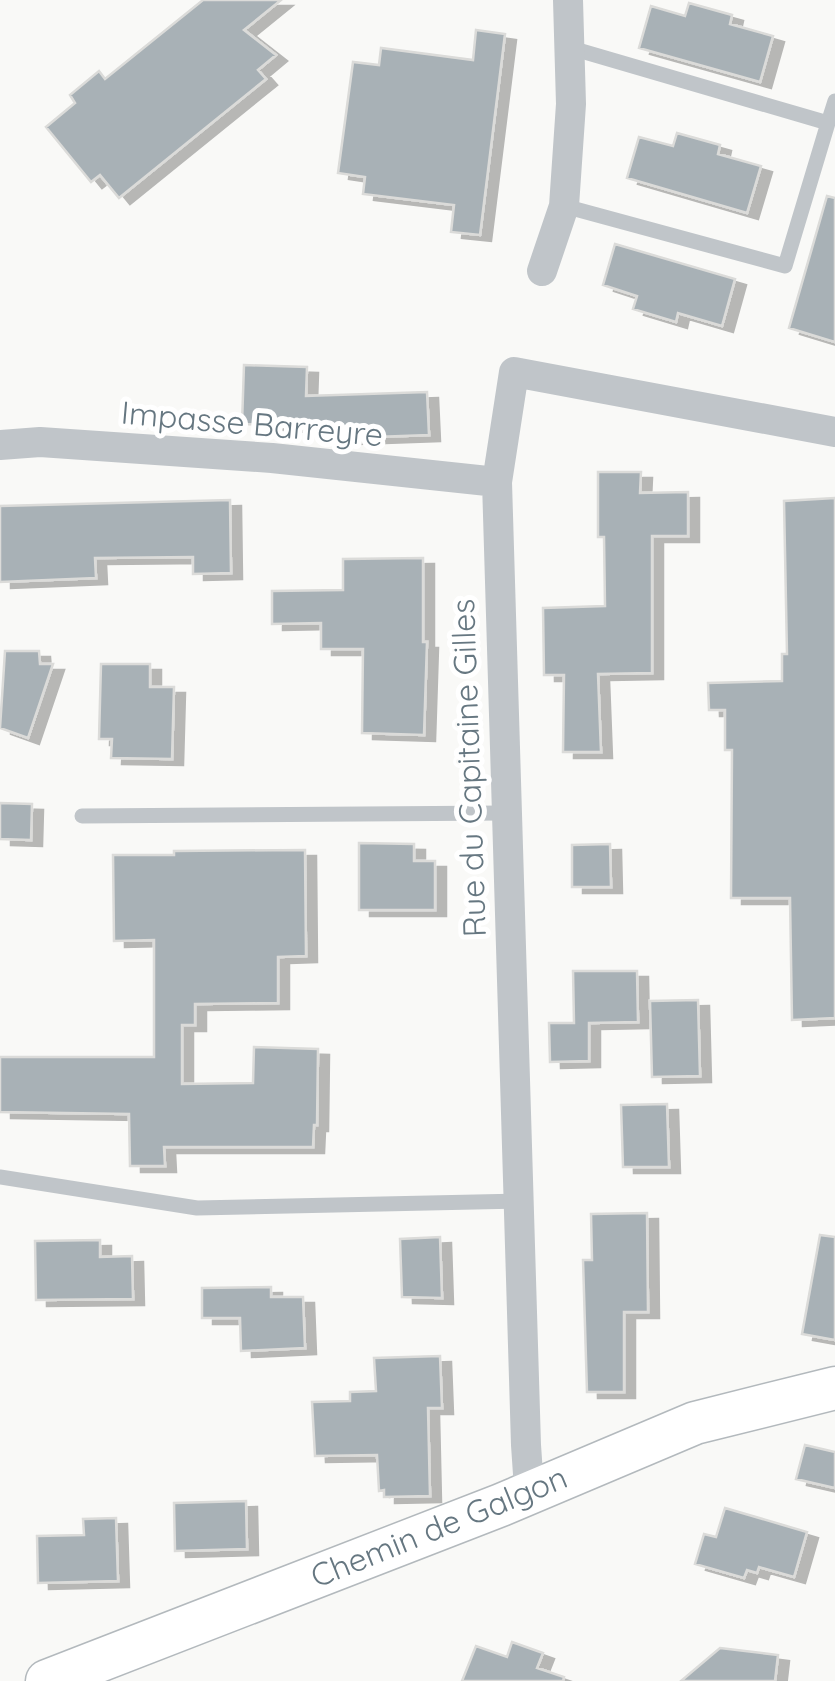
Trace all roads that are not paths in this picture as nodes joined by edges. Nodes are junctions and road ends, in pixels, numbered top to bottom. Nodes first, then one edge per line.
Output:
1 (568, 0) edge
2 (572, 48) junction
3 (835, 100) edge
4 (828, 123) junction
5 (564, 206) junction
6 (542, 270) dead end
7 (835, 432) edge
8 (0, 445) edge
9 (497, 482) junction
10 (504, 814) junction
11 (82, 816) dead end
12 (0, 1177) edge
13 (518, 1201) junction
14 (835, 1388) edge
15 (534, 1489) junction
16 (59, 1679) edge

1 - 2 street
2 - 4 lane
2 - 5 street
3 - 4 lane
4 - 5 lane
5 - 6 street
7 - 9 street, Rue du Capitaine Gilles
8 - 9 street, Impasse Barreyre
9 - 10 street, Rue du Capitaine Gilles
10 - 11 lane
10 - 13 street, Rue du Capitaine Gilles
12 - 13 lane
13 - 15 street, Rue du Capitaine Gilles
14 - 15 main road, Chemin de Galgon
15 - 16 main road, Chemin de Galgon

